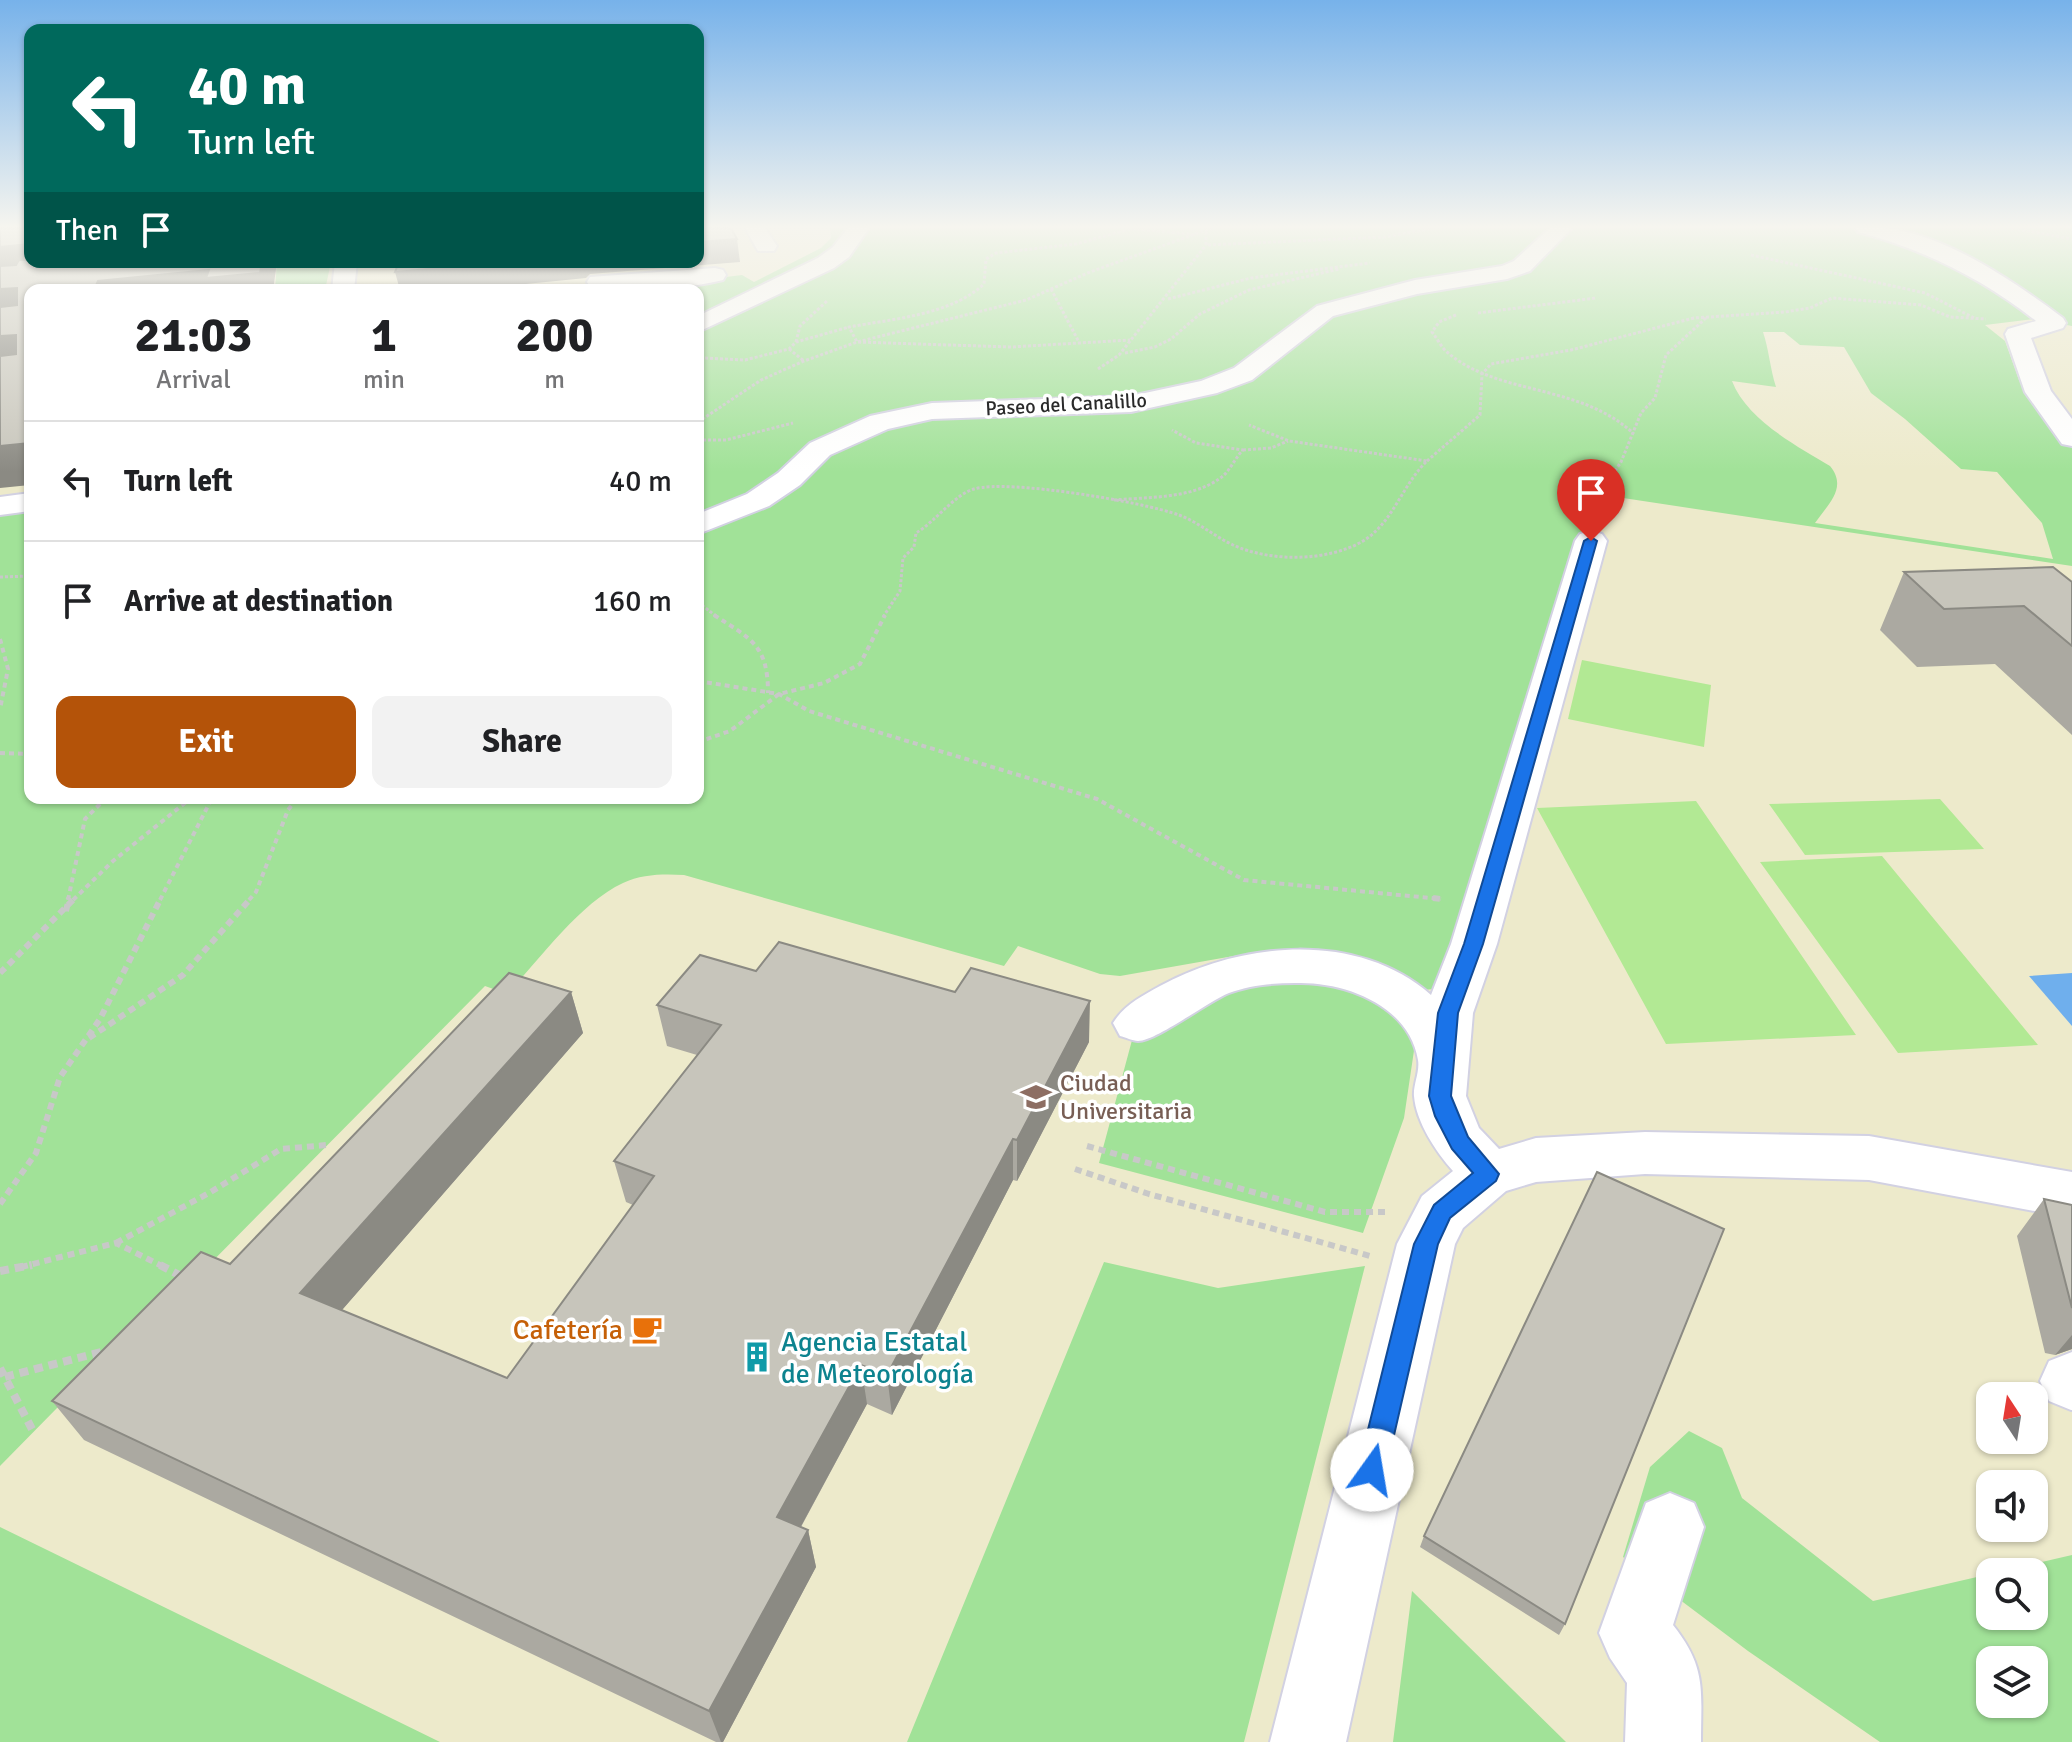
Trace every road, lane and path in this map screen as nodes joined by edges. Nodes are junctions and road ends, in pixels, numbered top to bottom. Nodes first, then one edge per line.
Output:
1 (730, 309) edge
2 (818, 309) edge
3 (931, 309) edge
4 (996, 309) edge
5 (1062, 309) edge
6 (1210, 309) edge
7 (1331, 309) edge
8 (1512, 309) edge
9 (1801, 309) edge
10 (1931, 309) edge
11 (1964, 309) edge
12 (2037, 309) edge
13 (1473, 313) dead end
14 (1458, 315) dead end
15 (1707, 316) junction
16 (704, 322) edge
17 (849, 327) junction
18 (1130, 340) dead end
19 (796, 342) junction
20 (857, 342) junction
21 (1080, 344) junction
22 (789, 349) junction
23 (1124, 353) dead end
24 (704, 358) edge
25 (804, 361) junction
26 (1485, 371) junction
27 (1121, 405) junction
28 (704, 418) edge
29 (795, 422) dead end
30 (1249, 425) dead end
31 (1634, 434) junction
32 (2072, 438) edge
33 (704, 440) edge
34 (1289, 441) junction
35 (1243, 450) junction
36 (1427, 461) junction
37 (1105, 501) junction
38 (24, 503) edge
39 (0, 506) edge
40 (704, 522) edge
41 (1593, 528) joint
42 (24, 576) edge
43 (0, 577) edge
44 (704, 607) edge
45 (0, 639) edge
46 (704, 682) edge
47 (768, 693) junction
48 (779, 694) junction
49 (0, 709) edge
50 (704, 740) edge
51 (0, 753) edge
52 (24, 754) edge
53 (100, 804) edge
54 (184, 804) edge
55 (209, 804) edge
56 (292, 804) edge
57 (1484, 903) junction
58 (65, 912) junction
59 (0, 973) edge
60 (1138, 1023) dead end
61 (85, 1041) junction
62 (1441, 1055) junction
63 (327, 1145) dead end
64 (1087, 1146) dead end
65 (1075, 1169) dead end
66 (1465, 1193) junction
67 (2072, 1195) edge
68 (0, 1204) edge
69 (116, 1243) junction
70 (1380, 1259) dead end
71 (0, 1271) edge
72 (192, 1282) edge
73 (115, 1349) edge
74 (0, 1368) edge
75 (5, 1377) junction
76 (33, 1431) dead end
77 (1670, 1527) dead end
78 (1308, 1742) edge
79 (1663, 1742) edge

1 - 16 street
2 - 19 path
3 - 17 path
4 - 20 path
5 - 21 path
6 - 23 path
7 - 27 street, Paseo del Canalillo
8 - 13 path
9 - 15 path
10 - 11 path
12 - 32 street
14 - 26 path
15 - 26 path
15 - 31 path
17 - 19 path
17 - 20 path
18 - 21 path
19 - 22 path
20 - 21 path
20 - 25 path
22 - 24 path
22 - 25 path
25 - 28 path
26 - 31 path
26 - 36 path
27 - 35 path
27 - 40 street, Paseo del Canalillo
29 - 33 path
30 - 34 path
31 - 41 path
34 - 35 path
34 - 36 path
35 - 37 path
36 - 37 path
37 - 48 path
38 - 39 street
41 - 57 street
42 - 43 path
44 - 47 path
45 - 49 path
46 - 47 path
47 - 48 path
48 - 50 path
48 - 57 path
51 - 52 path
53 - 58 path
54 - 58 path
55 - 61 path
56 - 61 path
57 - 62 street
58 - 59 path
60 - 62 street
61 - 68 path
62 - 66 street
63 - 69 path
64 - 66 path
65 - 70 path
66 - 67 street
66 - 78 street
69 - 71 path
69 - 72 path
73 - 75 path
74 - 75 path
75 - 76 path
77 - 79 street

